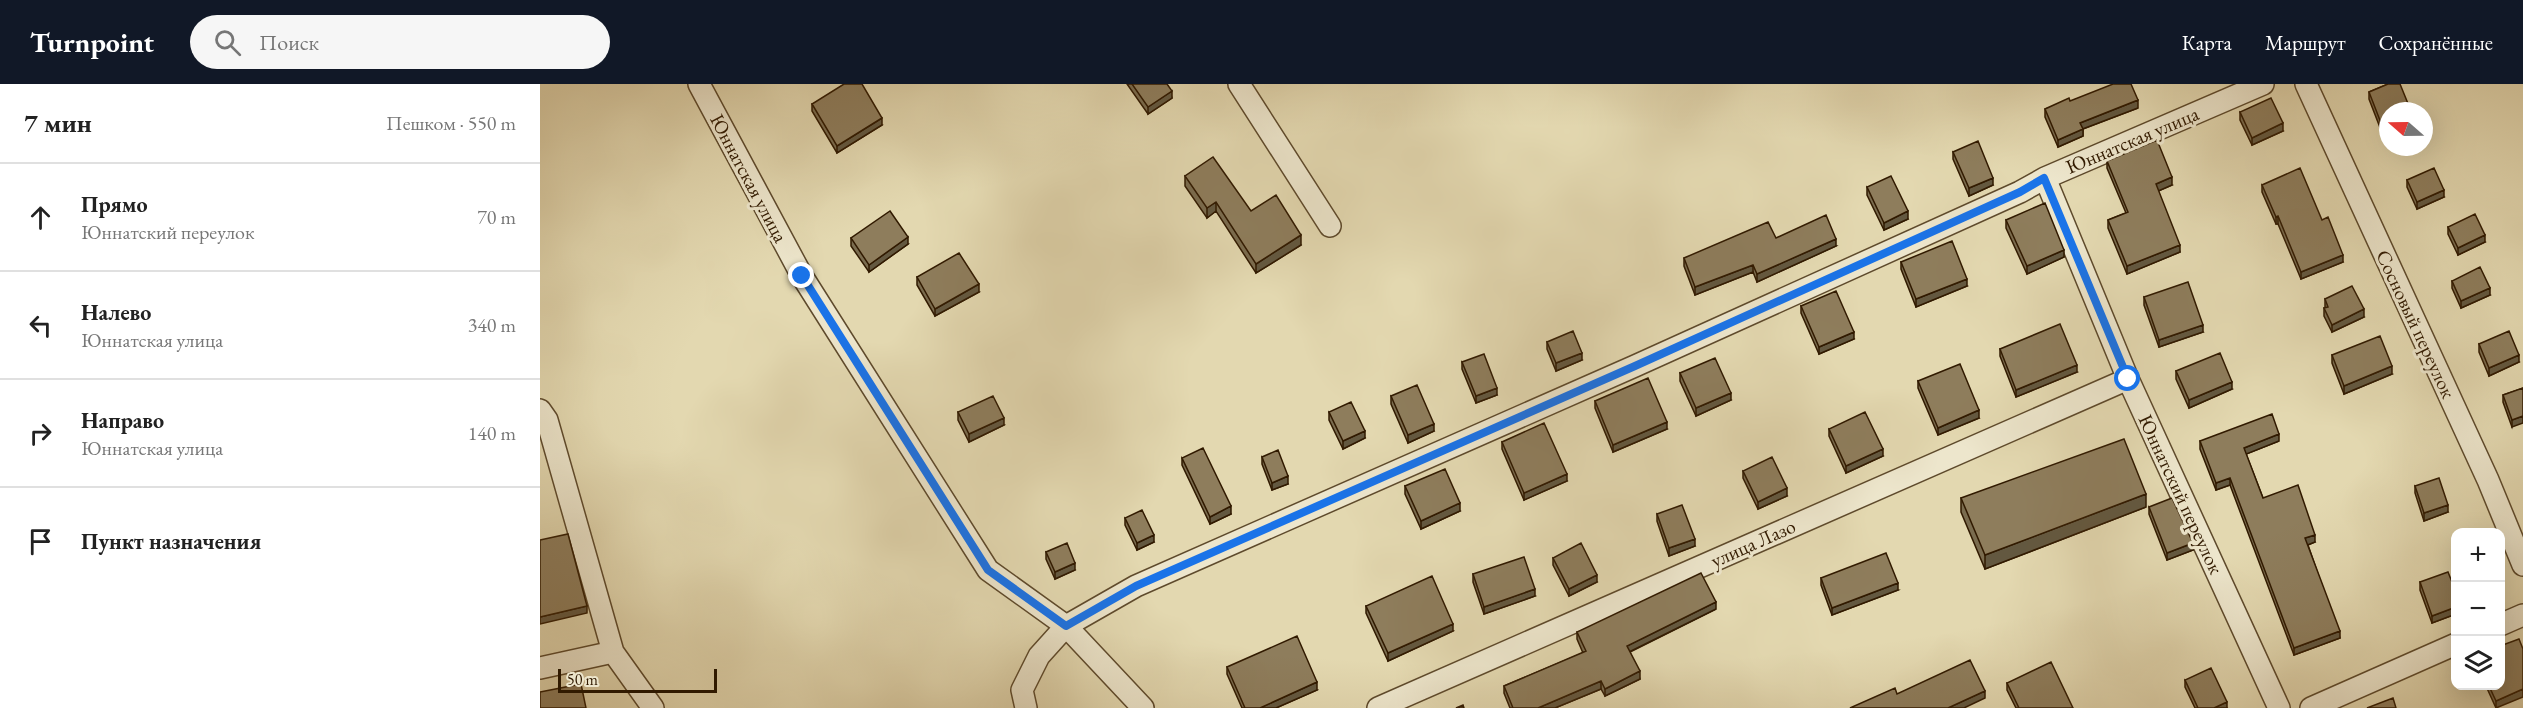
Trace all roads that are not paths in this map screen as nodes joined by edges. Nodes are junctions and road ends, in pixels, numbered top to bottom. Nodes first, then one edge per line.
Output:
1 (699, 84) edge
2 (1239, 84) edge
3 (2263, 84) edge
4 (2306, 84) edge
5 (2044, 178) junction
6 (1330, 226) dead end
7 (2128, 379) junction
8 (540, 410) edge
9 (2522, 560) edge
10 (2523, 615) edge
11 (2505, 623) edge
12 (1066, 626) junction
13 (2451, 646) edge
14 (613, 652) junction
15 (540, 668) edge
16 (653, 708) edge
17 (1026, 708) edge
18 (1143, 708) edge
19 (1378, 708) edge
20 (2279, 708) edge
21 (2311, 708) edge

1 - 12 street, Юннатская улица
2 - 6 street
3 - 5 street, Юннатская улица
4 - 9 street, Сосновый переулок
5 - 7 street, Юннатский переулок
5 - 12 street, Юннатская улица
7 - 19 street, улица Лазо
7 - 20 street, Юннатский переулок
8 - 14 street
10 - 11 street
12 - 17 street
12 - 18 street
13 - 21 street
14 - 15 street
14 - 16 street

